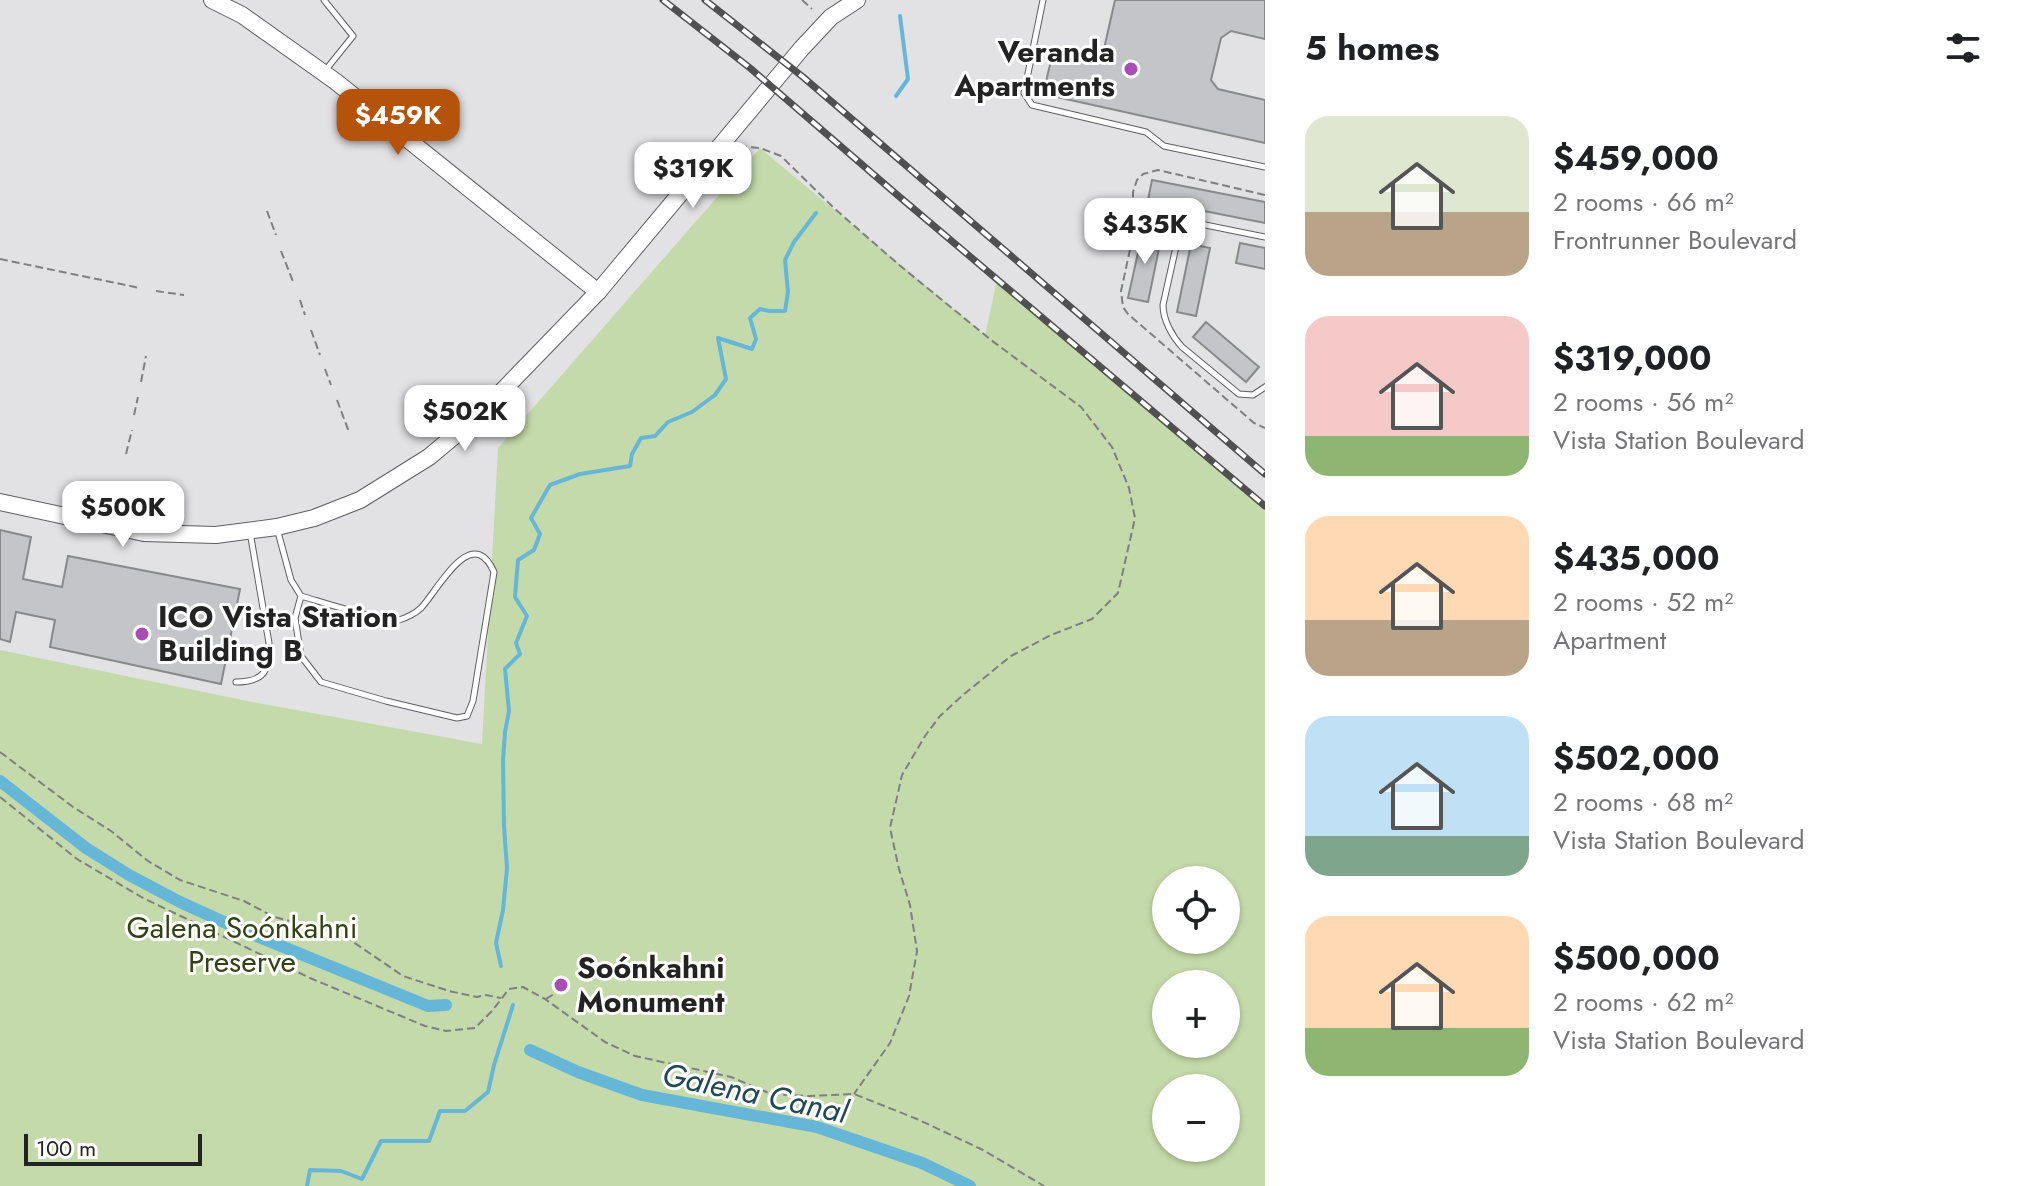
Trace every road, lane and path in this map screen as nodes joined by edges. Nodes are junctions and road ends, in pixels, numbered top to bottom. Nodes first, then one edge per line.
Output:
1 (212, 0) edge
2 (324, 0) edge
3 (802, 0) edge
4 (857, 0) edge
5 (1043, 0) edge
6 (812, 9) dead end
7 (323, 72) junction
8 (725, 140) junction
9 (1265, 167) edge
10 (267, 211) dead end
11 (1146, 213) dead end
12 (1182, 220) junction
13 (276, 235) dead end
14 (1265, 237) edge
15 (281, 251) dead end
16 (0, 259) edge
17 (294, 284) dead end
18 (140, 288) dead end
19 (156, 291) dead end
20 (598, 292) junction
21 (184, 295) dead end
22 (300, 300) dead end
23 (305, 315) dead end
24 (311, 330) dead end
25 (320, 355) dead end
26 (146, 356) dead end
27 (325, 369) dead end
28 (141, 382) dead end
29 (331, 385) dead end
30 (1265, 387) edge
31 (138, 397) dead end
32 (337, 400) dead end
33 (134, 415) dead end
34 (132, 430) dead end
35 (349, 432) dead end
36 (126, 454) dead end
37 (0, 502) edge
38 (277, 527) junction
39 (250, 531) junction
40 (301, 596) junction
41 (236, 682) dead end
42 (0, 752) edge
43 (0, 797) edge
44 (554, 994) dead end
45 (502, 998) junction
46 (545, 999) junction
47 (854, 1094) junction
48 (1044, 1186) edge

1 - 7 street
2 - 7 lane
3 - 6 path
4 - 8 street
5 - 9 lane
7 - 20 street
8 - 20 street
8 - 47 path
10 - 13 path
11 - 12 lane
12 - 14 lane
12 - 30 lane
15 - 17 path
16 - 18 path
19 - 21 path
20 - 38 street
22 - 23 path
24 - 25 path
26 - 28 path
27 - 29 path
31 - 33 path
32 - 35 path
34 - 36 path
37 - 39 street
38 - 39 street
38 - 40 lane
39 - 41 lane
40 - 40 lane
42 - 45 path
43 - 45 path
44 - 46 path
45 - 46 path
46 - 47 path
47 - 48 path

